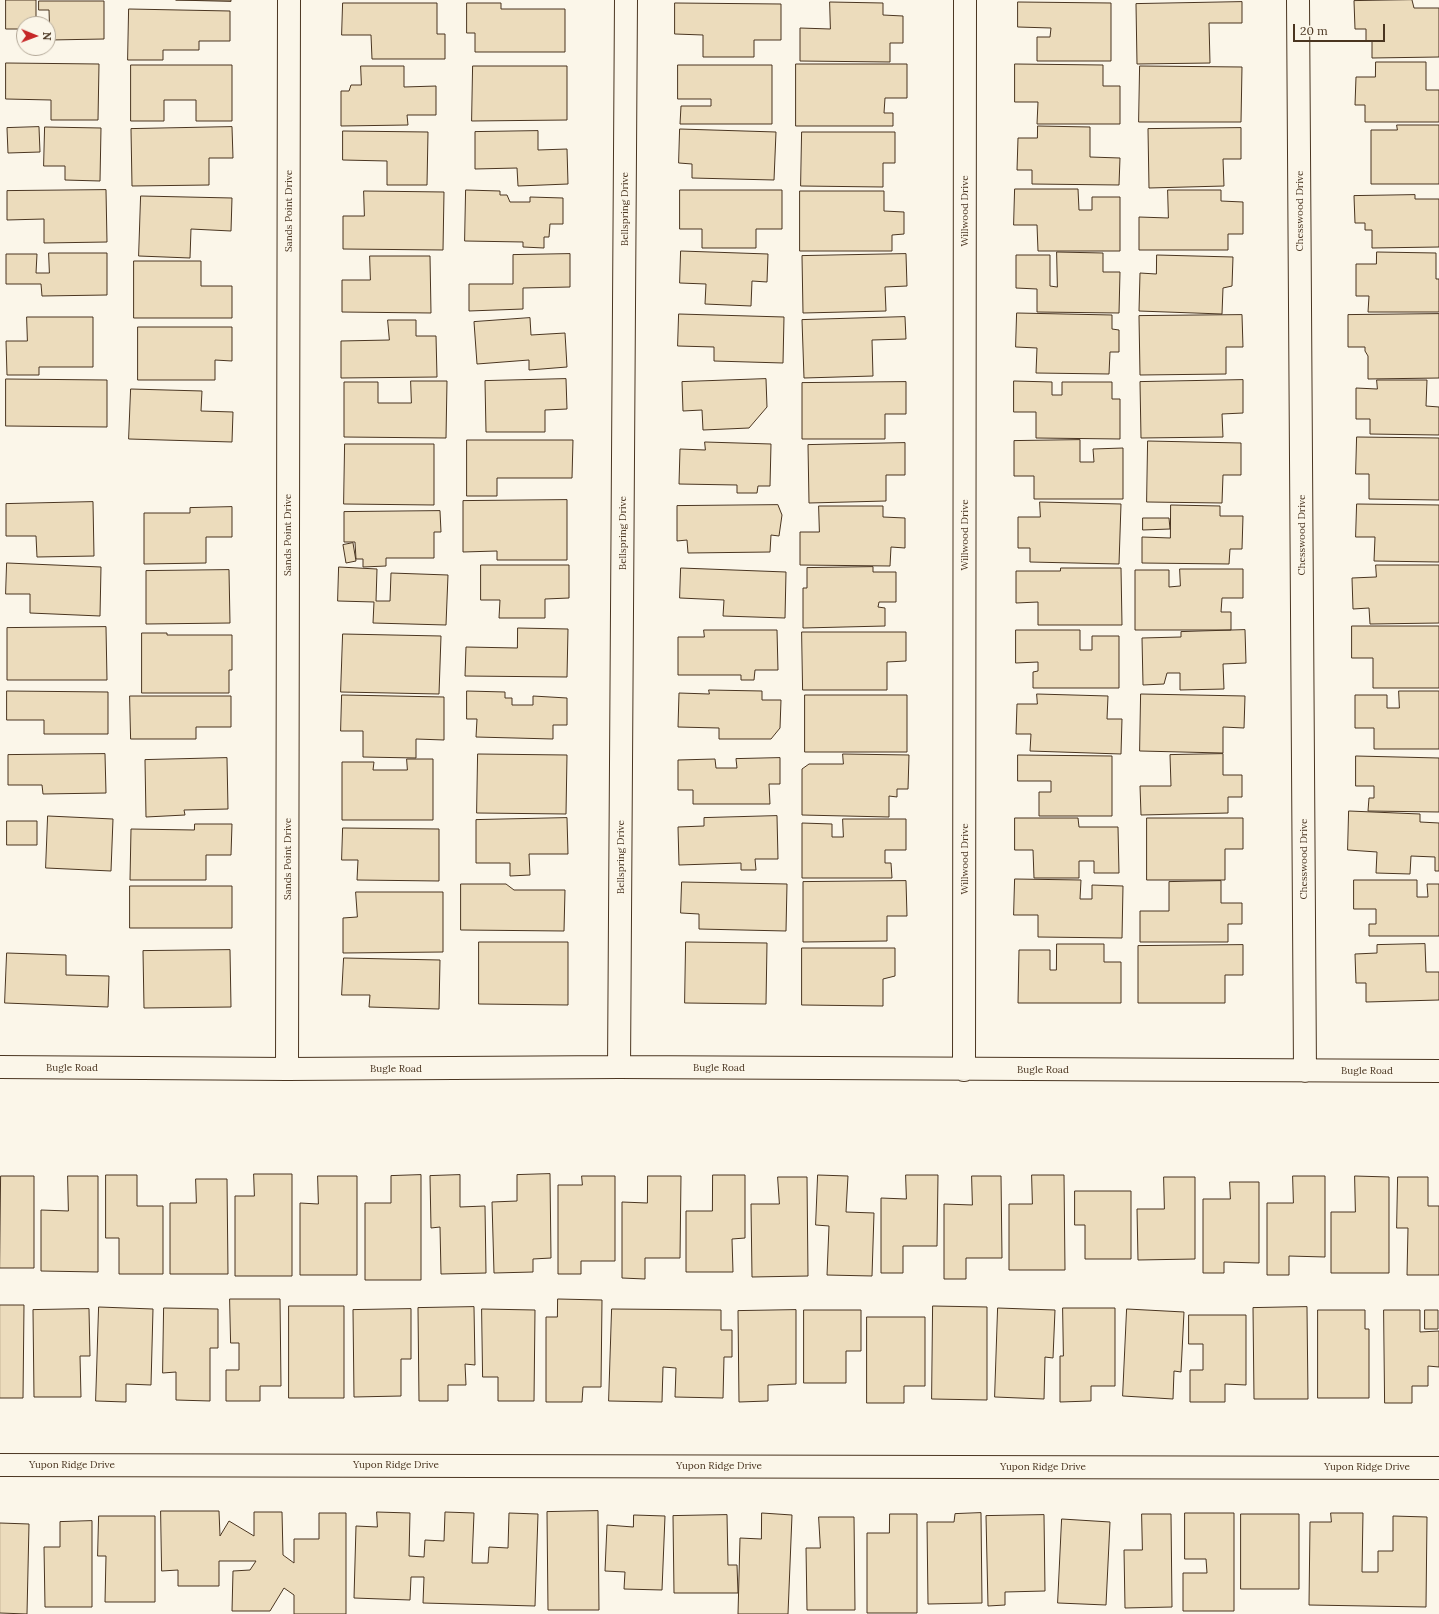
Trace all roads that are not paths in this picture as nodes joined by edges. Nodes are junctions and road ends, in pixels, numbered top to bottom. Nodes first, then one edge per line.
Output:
1 (289, 0) edge
2 (626, 0) edge
3 (965, 0) edge
4 (1298, 0) edge
5 (0, 1067) edge
6 (619, 1067) junction
7 (288, 1069) junction
8 (964, 1070) junction
9 (1306, 1071) junction
10 (1439, 1071) edge
11 (0, 1465) edge
12 (1439, 1468) edge

1 - 7 street, Sands Point Drive
2 - 6 street, Bellspring Drive
3 - 8 street, Willwood Drive
4 - 9 street, Chesswood Drive
5 - 7 street, Bugle Road
6 - 7 street, Bugle Road
6 - 8 street, Bugle Road
8 - 9 street, Bugle Road
9 - 10 street, Bugle Road
11 - 12 street, Yupon Ridge Drive

